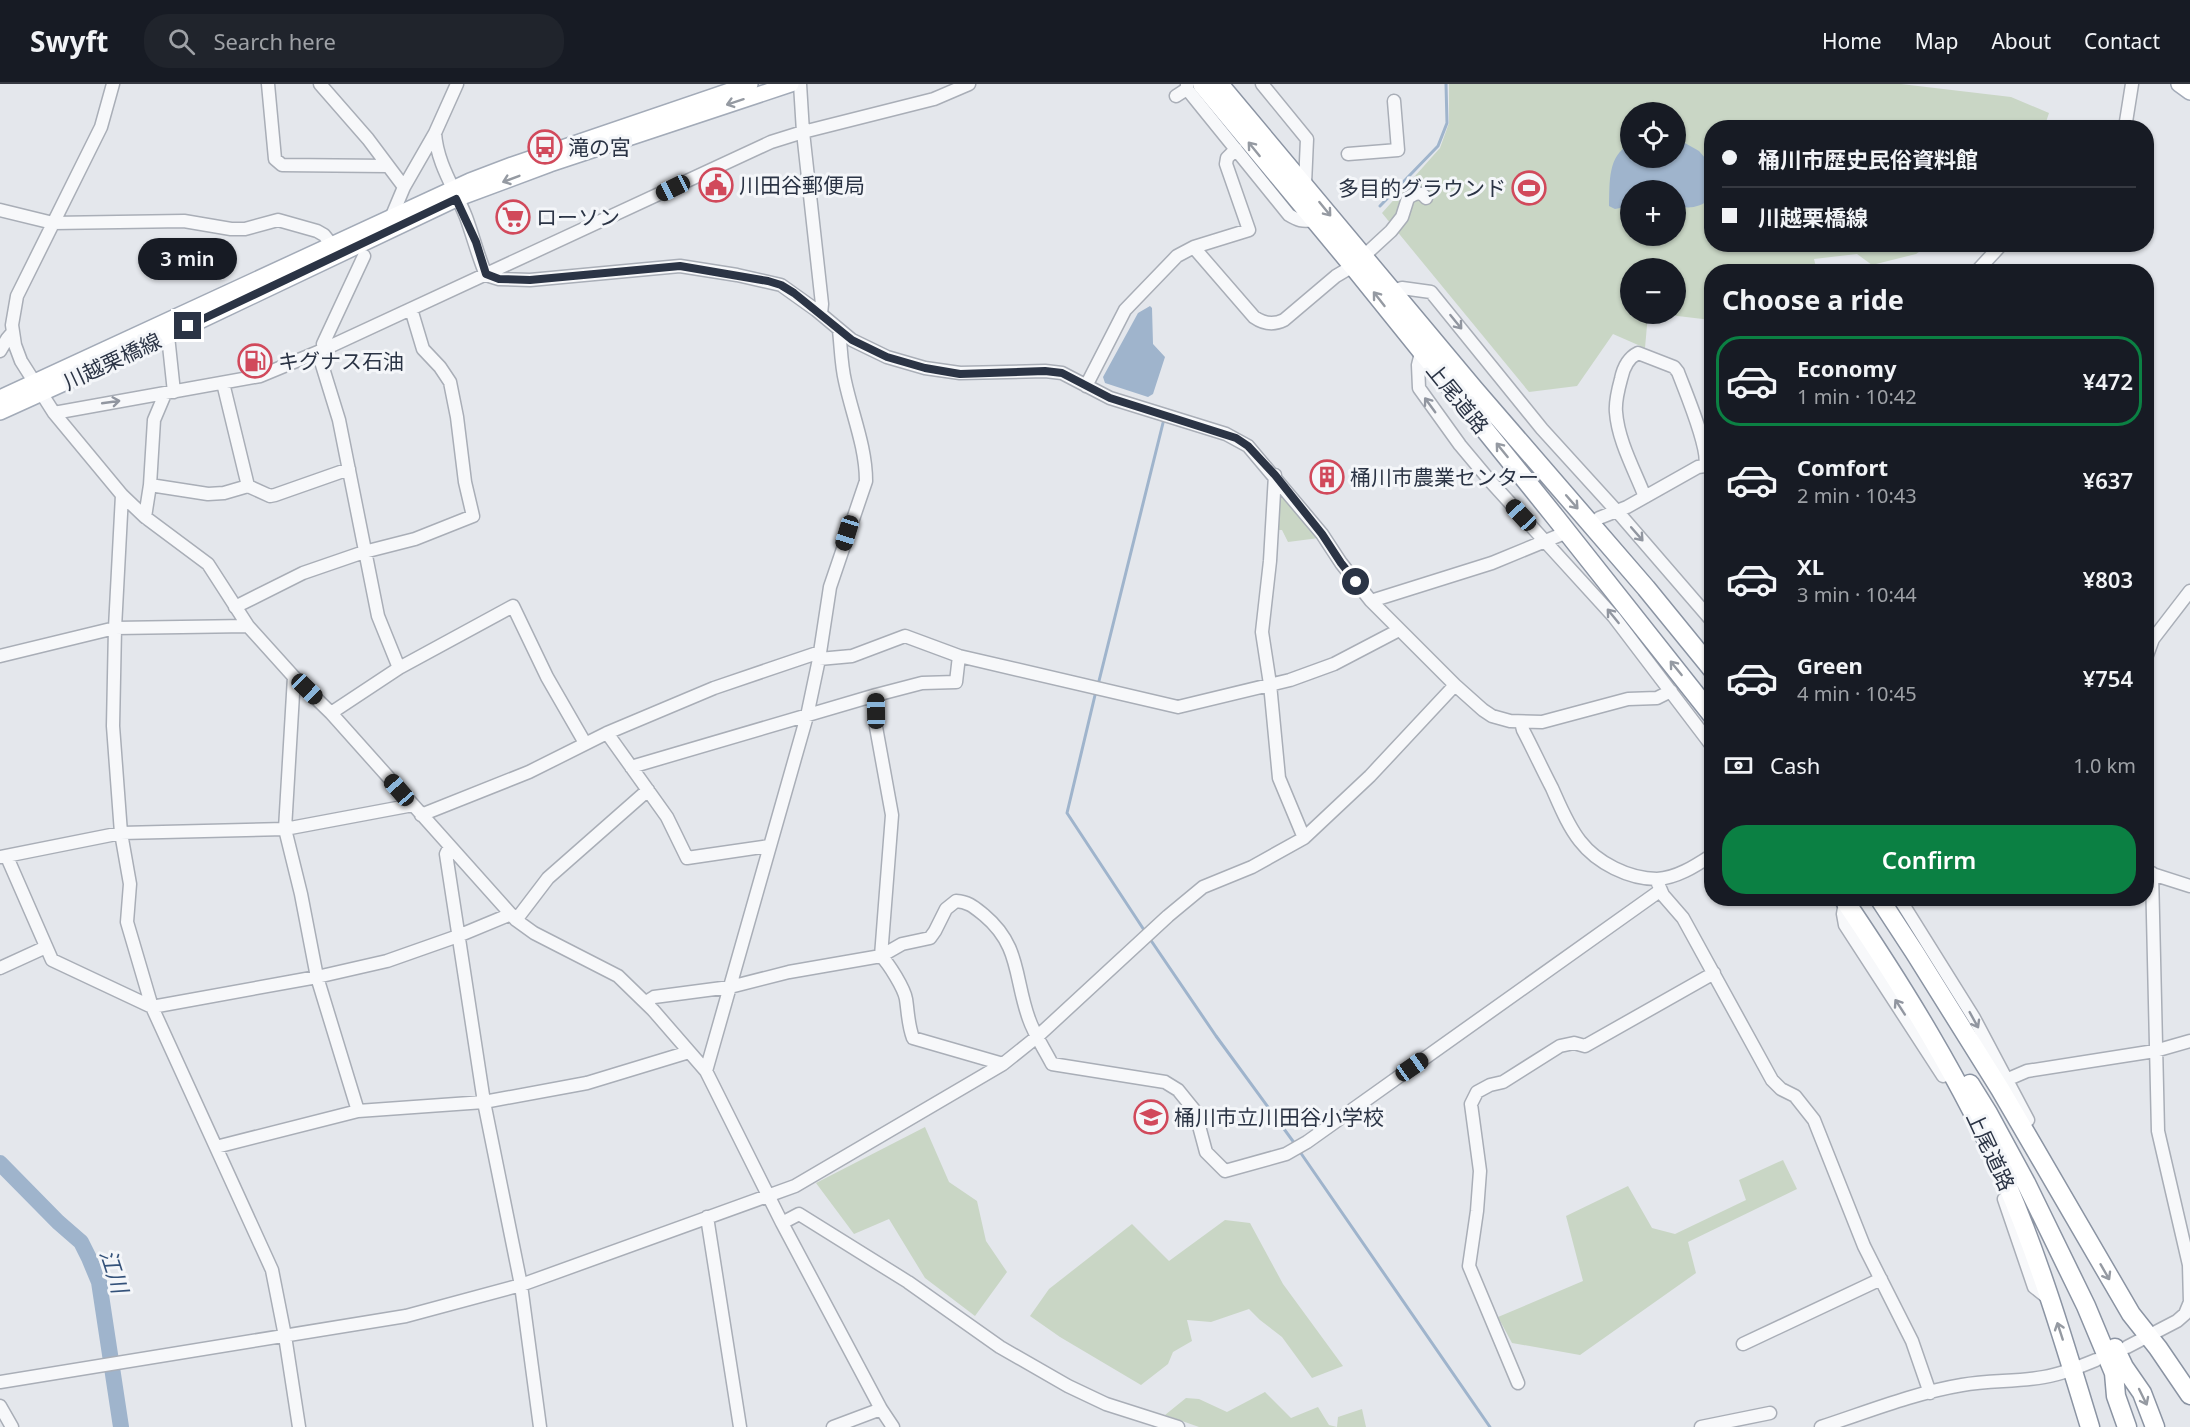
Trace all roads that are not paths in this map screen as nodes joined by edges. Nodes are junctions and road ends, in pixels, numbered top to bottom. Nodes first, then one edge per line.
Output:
1 (113, 84) edge
2 (268, 84) edge
3 (320, 84) edge
4 (457, 84) edge
5 (750, 84) edge
6 (791, 84) edge
7 (800, 84) edge
8 (969, 84) edge
9 (1220, 84) edge
10 (1262, 84) edge
11 (2132, 84) edge
12 (2179, 84) edge
13 (1192, 86) edge
14 (2190, 92) edge
15 (1176, 96) dead end
16 (1394, 102) dead end
17 (2126, 120) edge
18 (802, 132) junction
19 (435, 133) junction
20 (1236, 148) junction
21 (1348, 154) dead end
22 (388, 166) junction
23 (1305, 184) junction
24 (404, 187) junction
25 (454, 194) junction
26 (1426, 198) dead end
27 (0, 210) edge
28 (391, 218) junction
29 (1313, 220) junction
30 (53, 223) junction
31 (332, 245) junction
32 (1196, 250) dead end
33 (1995, 252) edge
34 (364, 256) dead end
35 (1358, 261) junction
36 (1983, 264) edge
37 (486, 274) junction
38 (1392, 291) junction
39 (411, 309) junction
40 (821, 314) junction
41 (839, 330) junction
42 (13, 332) junction
43 (168, 336) junction
44 (0, 351) edge
45 (321, 351) junction
46 (1421, 353) junction
47 (223, 383) junction
48 (1086, 386) junction
49 (37, 388) junction
50 (169, 393) junction
51 (0, 398) edge
52 (0, 412) edge
53 (54, 413) junction
54 (1704, 428) edge
55 (1704, 467) edge
56 (349, 469) junction
57 (1275, 475) junction
58 (150, 486) junction
59 (248, 486) junction
60 (122, 495) junction
61 (1645, 497) junction
62 (1616, 511) junction
63 (145, 517) junction
64 (1599, 518) dead end
65 (1560, 535) dead end
66 (1546, 542) junction
67 (364, 552) junction
68 (2190, 591) edge
69 (1371, 601) junction
70 (236, 607) junction
71 (1704, 612) edge
72 (248, 626) junction
73 (115, 628) junction
74 (1399, 630) junction
75 (2154, 638) edge
76 (0, 656) edge
77 (820, 656) junction
78 (959, 656) junction
79 (1704, 659) edge
80 (399, 668) junction
81 (294, 677) junction
82 (1270, 684) junction
83 (1455, 685) junction
84 (1671, 692) junction
85 (876, 695) junction
86 (1704, 705) edge
87 (332, 713) junction
88 (807, 716) junction
89 (1521, 722) junction
90 (607, 733) junction
91 (1704, 735) edge
92 (585, 743) junction
93 (631, 767) junction
94 (648, 790) junction
95 (417, 810) junction
96 (285, 829) junction
97 (120, 833) junction
98 (1304, 838) junction
99 (769, 846) junction
100 (450, 848) junction
101 (3, 857) edge
102 (1704, 861) edge
103 (2154, 874) edge
104 (1659, 884) junction
105 (2190, 886) edge
106 (1844, 906) edge
107 (1848, 906) edge
108 (1884, 906) edge
109 (1906, 906) edge
110 (2150, 906) edge
111 (513, 917) junction
112 (459, 936) junction
113 (1872, 941) junction
114 (46, 947) junction
115 (1915, 953) junction
116 (881, 956) junction
117 (0, 968) edge
118 (1714, 973) junction
119 (316, 977) junction
120 (730, 987) junction
121 (646, 1002) junction
122 (152, 1007) junction
123 (1038, 1036) junction
124 (2190, 1041) edge
125 (2155, 1051) junction
126 (689, 1052) junction
127 (1003, 1064) junction
128 (706, 1071) junction
129 (2006, 1080) junction
130 (484, 1102) junction
131 (358, 1111) junction
132 (216, 1147) junction
133 (768, 1196) junction
134 (707, 1218) junction
135 (782, 1222) junction
136 (2087, 1240) junction
137 (2190, 1264) edge
138 (1881, 1279) junction
139 (521, 1285) junction
140 (2049, 1299) junction
141 (2188, 1314) edge
142 (285, 1336) junction
143 (2149, 1337) junction
144 (1743, 1344) dead end
145 (2127, 1347) dead end
146 (2096, 1360) dead end
147 (2072, 1370) junction
148 (0, 1382) edge
149 (1518, 1383) dead end
150 (1930, 1393) junction
151 (2190, 1395) edge
152 (0, 1406) edge
153 (881, 1409) junction
154 (1770, 1413) dead end
155 (12, 1427) edge
156 (299, 1427) edge
157 (540, 1427) edge
158 (740, 1427) edge
159 (833, 1427) edge
160 (893, 1427) edge
161 (1178, 1427) edge
162 (1701, 1427) edge
163 (1821, 1427) edge
164 (2090, 1427) edge
165 (2127, 1427) edge
166 (2155, 1427) edge

1 - 30 street
2 - 22 street
3 - 22 street
4 - 19 street
5 - 25 main road, 川越栗橋線
6 -> 25 main road, 川越栗橋線
7 - 18 street
8 - 18 street
9 - 23 highway, 上尾道路
10 - 23 street
11 - 17 street
12 - 14 main road
13 - 15 street
13 - 20 street
29 -> 13 highway, 上尾道路
16 - 21 street
18 - 37 street
18 - 40 street
19 - 24 street
19 - 25 street
20 - 29 street
20 - 48 street
22 - 24 street
23 -> 35 highway, 上尾道路
24 - 28 street
25 - 28 main road, 川越栗橋線
25 - 37 street
25 - 43 main road, 川越栗橋線
26 - 35 street
27 - 30 street
28 - 31 main road, 川越栗橋線
29 - 35 highway, 上尾道路
30 - 31 street
30 - 42 street
31 - 49 main road, 川越栗橋線
32 - 35 street
33 - 36 street
34 - 45 street
35 - 38 highway, 上尾道路
46 -> 35 highway, 上尾道路
37 - 39 street
37 - 40 street
38 -> 62 street
38 -> 79 highway, 上尾道路
39 - 45 street
39 - 67 street
40 - 41 street
41 - 48 street
41 - 77 street
42 - 44 street
42 - 49 street
43 - 49 main road, 川越栗橋線
43 - 50 street
45 - 47 street
45 - 56 street
66 -> 46 street
86 -> 46 highway, 上尾道路
47 - 50 street
47 - 59 street
48 - 57 street
49 - 51 main road, 川越栗橋線
49 - 52 main road, 川越栗橋線
49 - 53 street
53 -> 50 street
50 - 58 street
53 - 60 street
54 - 61 street
55 - 61 street
56 - 59 street
56 - 67 street
57 - 69 street
57 - 82 street
58 - 59 street
58 - 63 street
60 - 63 street
60 - 73 street
61 - 62 street
62 - 64 street
62 -> 71 street
63 - 70 street
65 - 66 street
66 - 69 street
84 -> 66 street
67 - 70 street
67 - 80 street
68 - 75 street
69 - 74 street
70 - 72 street
72 - 73 street
72 - 81 street
73 - 76 street
73 - 97 street
74 - 82 street
74 - 83 street
77 - 78 street
77 - 88 street
77 - 90 street
78 - 82 street
78 - 85 street
80 - 87 street
80 - 92 street
81 - 87 street
81 - 96 street
82 - 98 street
83 - 89 street
83 - 98 street
84 - 89 street
84 - 91 street
85 - 88 street
85 - 116 street
87 - 95 street
88 - 93 street
88 - 99 street
89 - 104 street
90 - 92 street
90 - 93 street
92 - 95 street
93 - 94 street
94 - 99 street
94 - 111 street
95 - 96 street
95 - 100 street
96 - 97 street
96 - 119 street
97 - 101 street
97 - 122 street
98 - 123 street
99 - 120 street
100 - 111 street
100 - 112 street
101 - 114 street
102 - 104 street
103 - 105 street
104 - 118 street
104 - 123 street
140 -> 106 street
107 - 113 highway, 上尾道路
108 - 115 highway, 上尾道路
109 -> 129 street
110 - 125 street
111 - 112 street
111 - 121 street
112 - 119 street
112 - 130 street
113 - 140 highway, 上尾道路
113 - 165 highway
114 - 117 street
114 - 122 street
115 - 136 highway, 上尾道路
115 -> 166 highway
116 - 120 street
116 - 123 street
116 - 127 street
118 - 138 street
118 - 149 street
119 - 122 street
119 - 131 street
120 - 121 street
120 - 128 street
121 - 126 street
122 - 132 street
123 - 127 street
124 - 125 street
125 - 129 street
125 - 137 street
126 - 128 street
126 - 130 street
127 - 133 street
128 - 133 street
129 - 136 street
130 - 131 street
130 - 139 street
131 - 132 street
132 - 142 street
133 - 134 street
133 - 135 street
134 - 139 street
134 - 158 street
135 - 153 street
135 - 161 street
136 -> 143 highway, 上尾道路
137 - 141 street
138 - 144 street
138 - 150 street
139 - 142 street
139 - 157 street
147 -> 140 highway, 上尾道路
141 - 143 street
142 - 148 street
142 - 156 street
143 - 145 street
143 - 151 highway, 上尾道路
146 - 147 street
147 - 150 street
147 - 164 highway, 上尾道路
150 - 163 street
152 - 155 street
153 - 159 street
153 - 160 street
154 - 162 street

